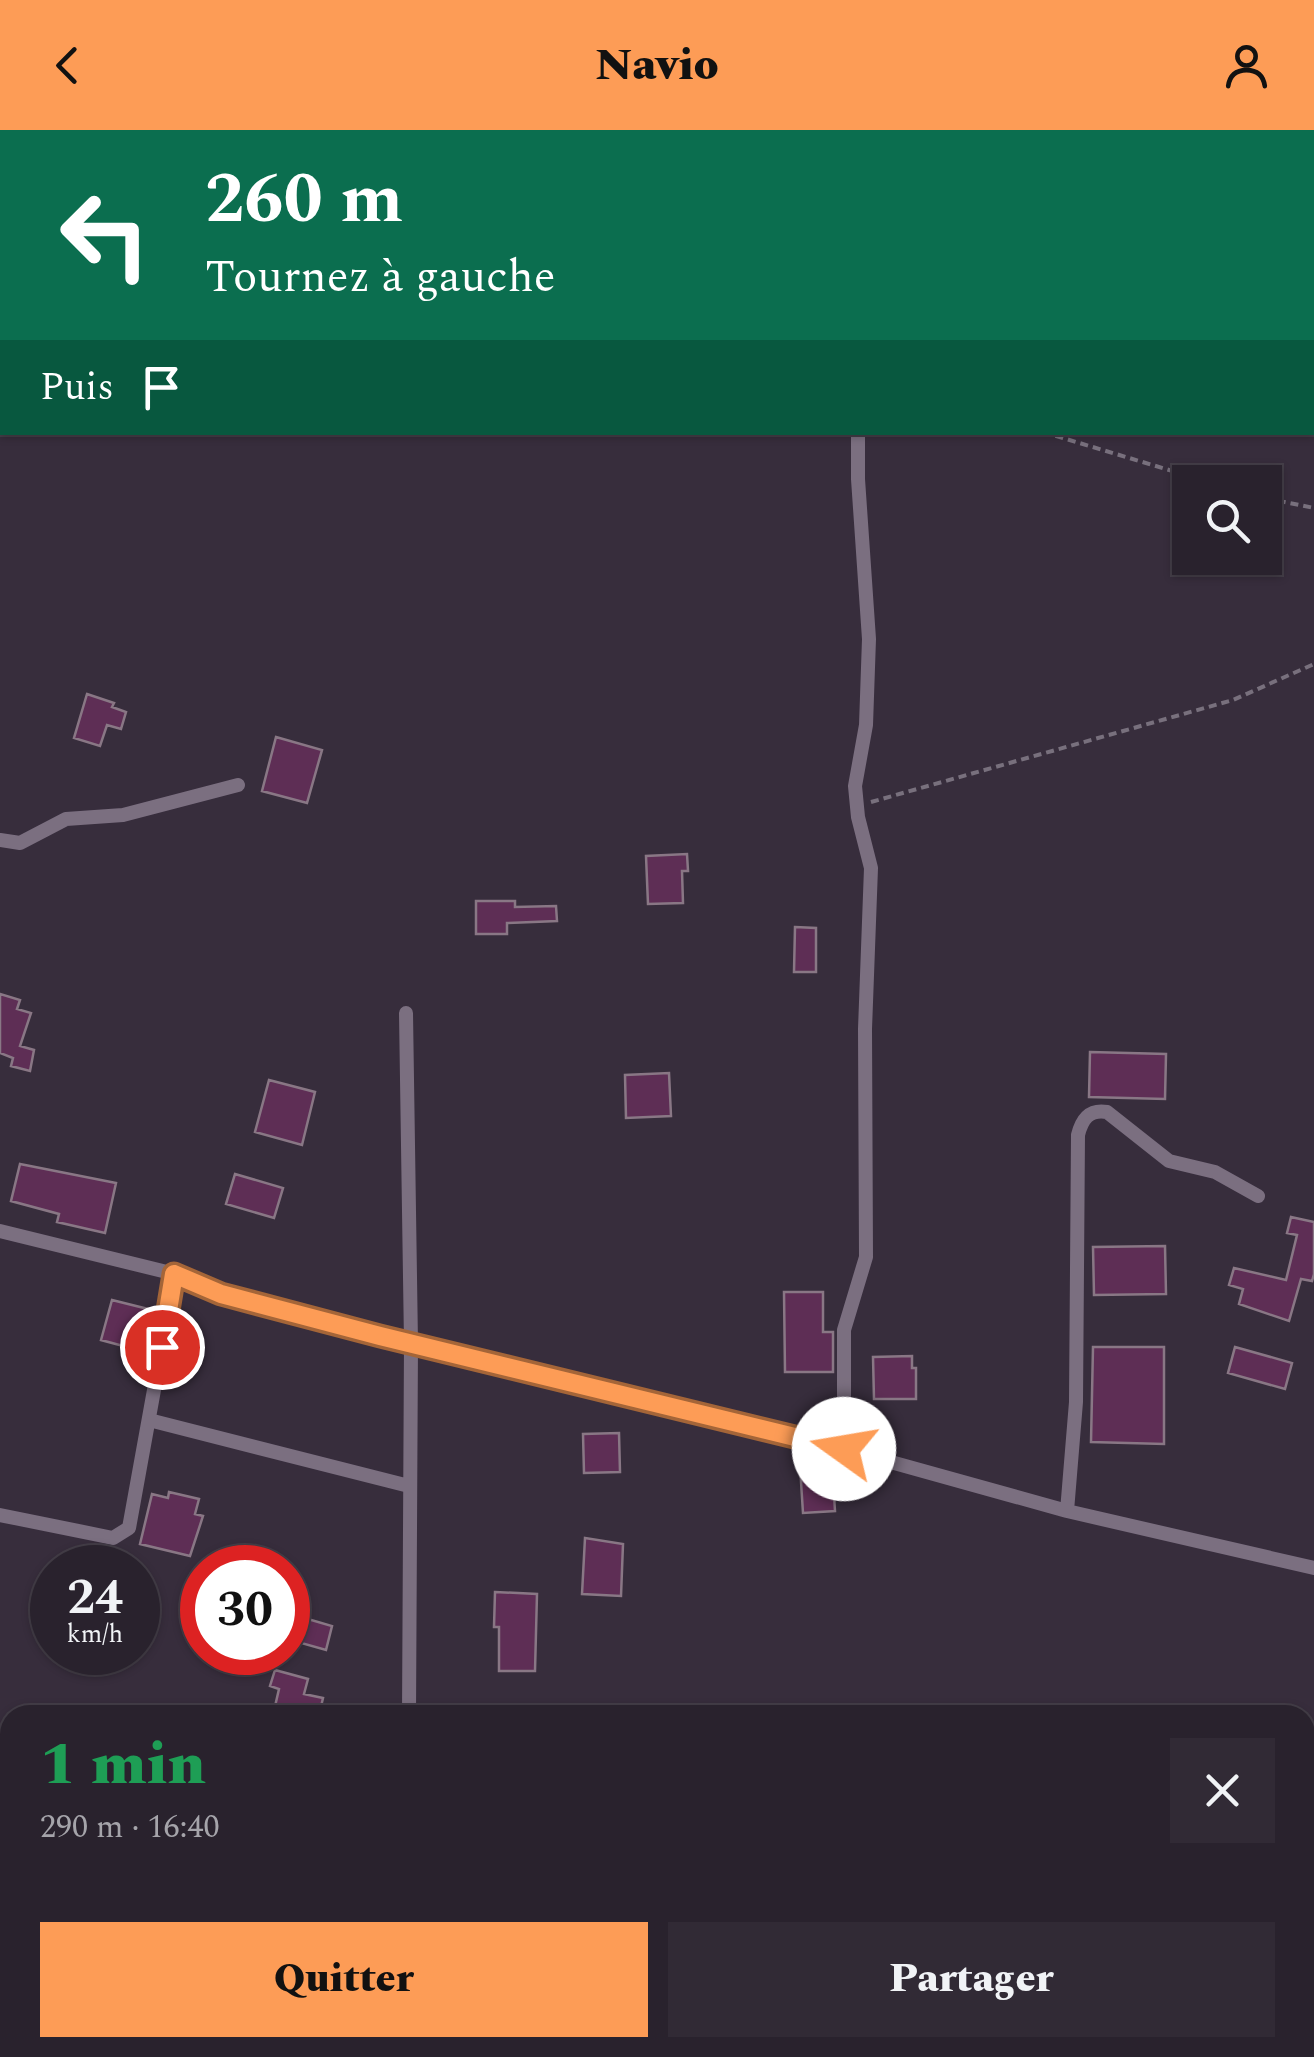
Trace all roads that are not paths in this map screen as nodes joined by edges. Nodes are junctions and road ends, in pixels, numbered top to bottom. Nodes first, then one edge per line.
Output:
1 (858, 435) edge
2 (238, 786) dead end
3 (0, 840) edge
4 (406, 1013) dead end
5 (1258, 1196) dead end
6 (0, 1231) edge
7 (174, 1274) junction
8 (411, 1344) junction
9 (149, 1420) junction
10 (844, 1449) junction
11 (409, 1486) junction
12 (1067, 1511) junction
13 (0, 1514) edge
14 (1314, 1568) edge
15 (408, 1705) edge

1 - 10 street
2 - 3 street
4 - 8 street
5 - 12 street
6 - 7 street
7 - 8 street
7 - 9 street
8 - 10 street
8 - 11 street
9 - 11 street
9 - 13 street
10 - 12 street
11 - 15 street
12 - 14 street

